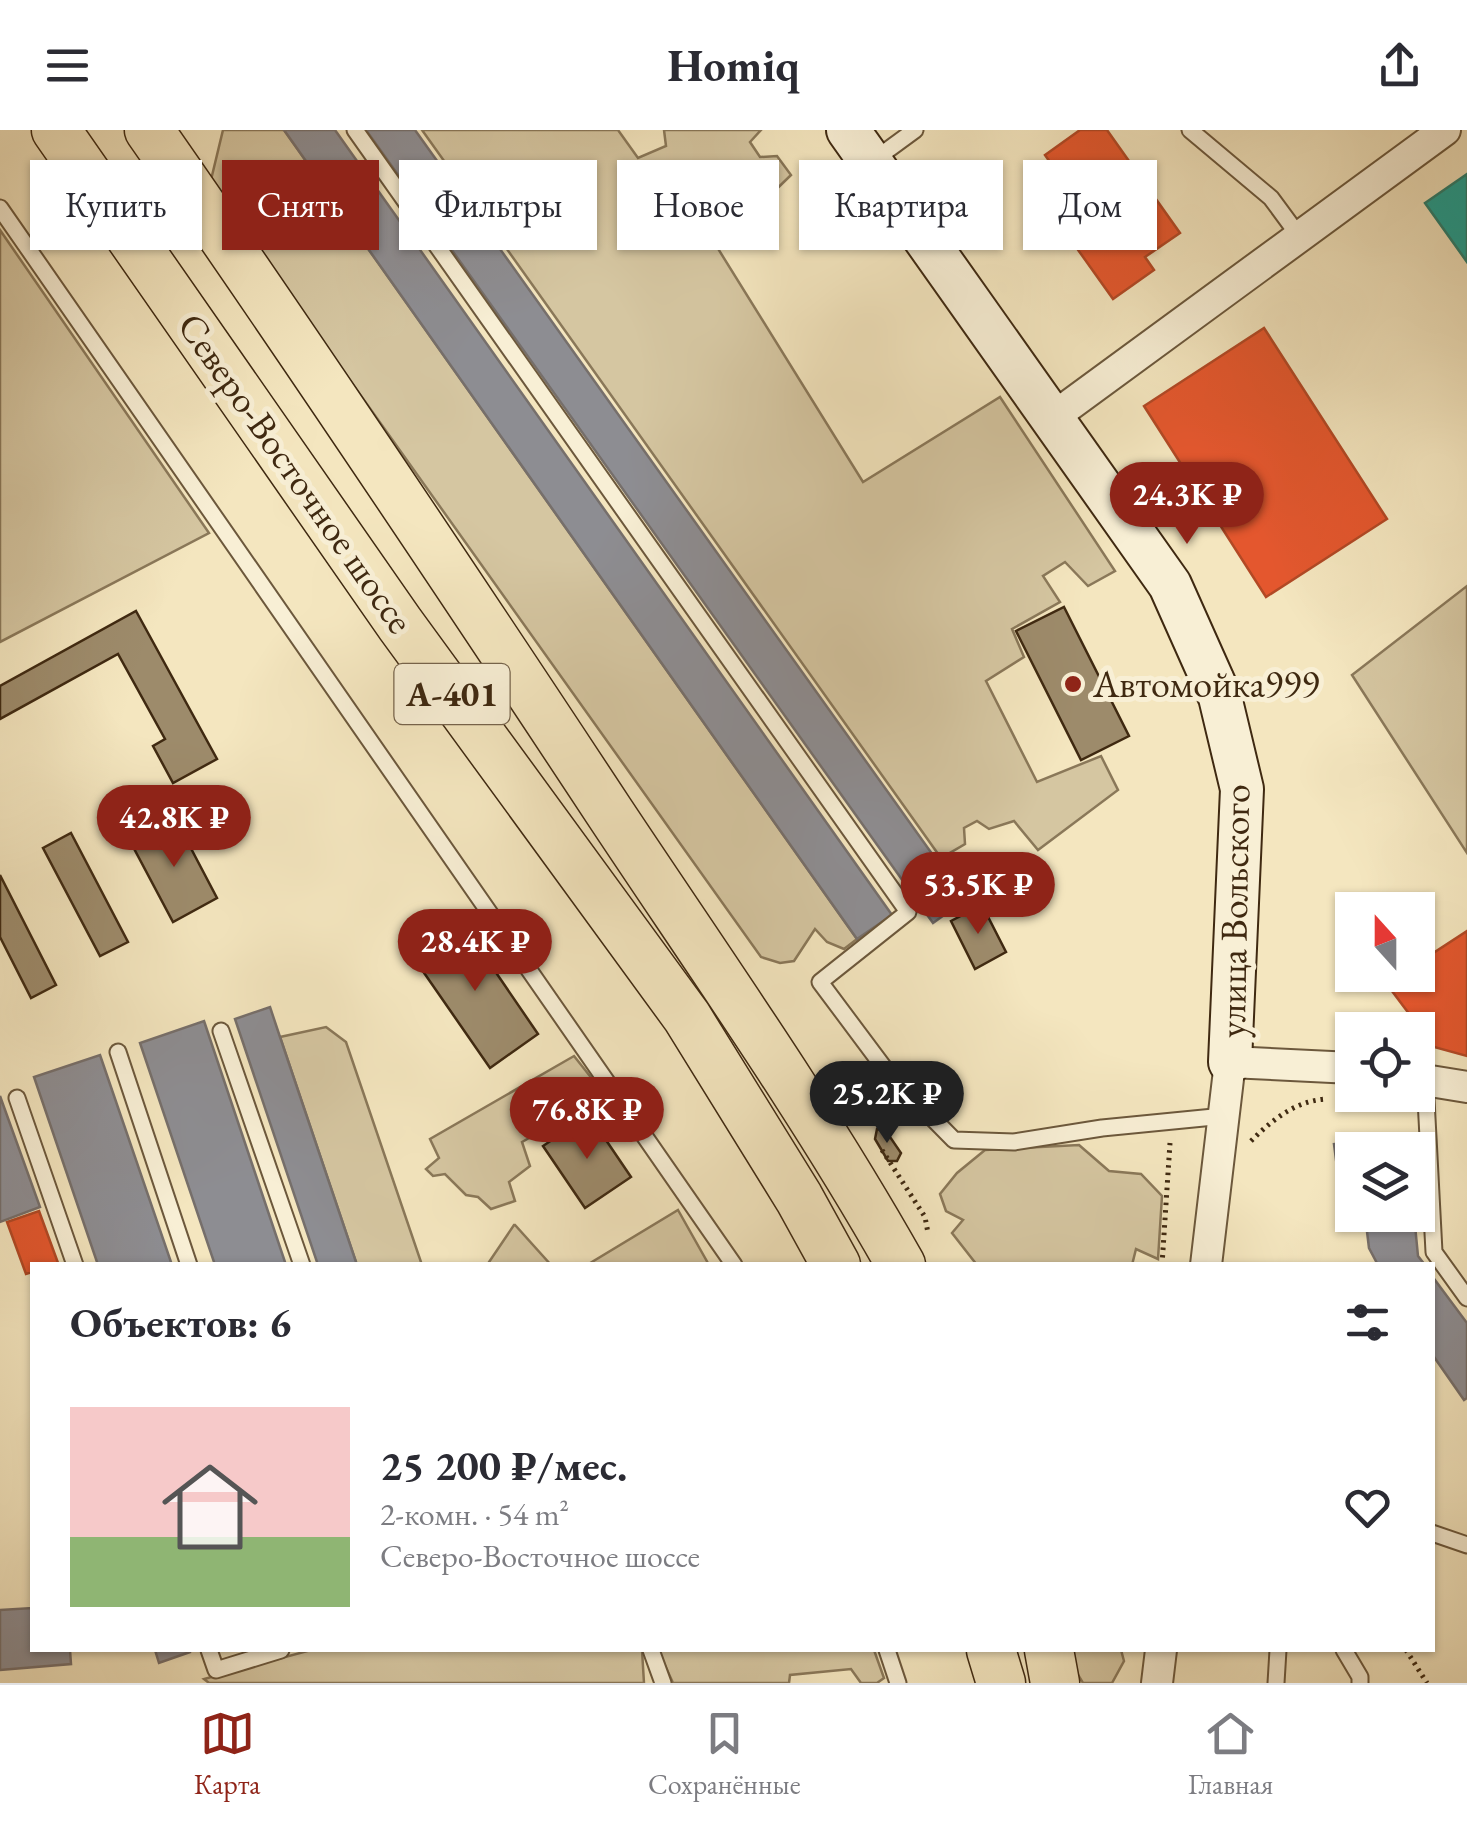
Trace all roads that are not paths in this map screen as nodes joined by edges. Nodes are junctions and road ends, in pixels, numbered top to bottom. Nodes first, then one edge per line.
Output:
1 (56, 130) edge
2 (149, 130) edge
3 (355, 130) edge
4 (915, 130) edge
5 (1190, 130) edge
6 (1445, 130) edge
7 (860, 146) edge
8 (0, 208) edge
9 (1299, 236) junction
10 (1052, 418) junction
11 (220, 1031) dead end
12 (118, 1052) dead end
13 (1230, 1062) junction
14 (1335, 1079) edge
15 (1435, 1088) edge
16 (1467, 1088) edge
17 (17, 1098) dead end
18 (1424, 1112) edge
19 (1224, 1116) junction
20 (74, 1262) edge
21 (188, 1262) edge
22 (301, 1262) edge
23 (732, 1262) edge
24 (834, 1262) edge
25 (898, 1262) edge
26 (1206, 1262) edge
27 (1467, 1298) edge
28 (1435, 1534) edge
29 (1467, 1545) edge
30 (210, 1652) edge
31 (274, 1652) edge
32 (652, 1652) edge
33 (888, 1652) edge
34 (992, 1652) edge
35 (1048, 1652) edge
36 (1161, 1652) edge
37 (1278, 1652) edge
38 (1345, 1652) edge
39 (663, 1683) edge
40 (898, 1683) edge
41 (1001, 1683) edge
42 (1055, 1683) edge
43 (1157, 1683) edge
44 (1276, 1683) edge
45 (1360, 1683) edge

1 - 24 main road, Северо-Восточное шоссе / А-401
2 - 25 main road, Северо-Восточное шоссе / А-401
3 - 19 lane
4 - 7 lane
5 - 9 lane
6 - 9 street
7 - 10 main road, улица Вольского
8 - 23 lane
9 - 10 street
10 - 13 main road, улица Вольского
11 - 22 lane
12 - 21 lane
13 - 14 street
13 - 19 street, улица Вольского
15 - 16 street
17 - 20 lane
18 - 27 lane
19 - 26 street, улица Вольского
28 - 29 lane
30 - 31 lane
32 - 39 lane
33 - 40 lane
34 - 41 main road
35 - 42 main road
36 - 43 street
37 - 44 lane
38 - 45 lane

